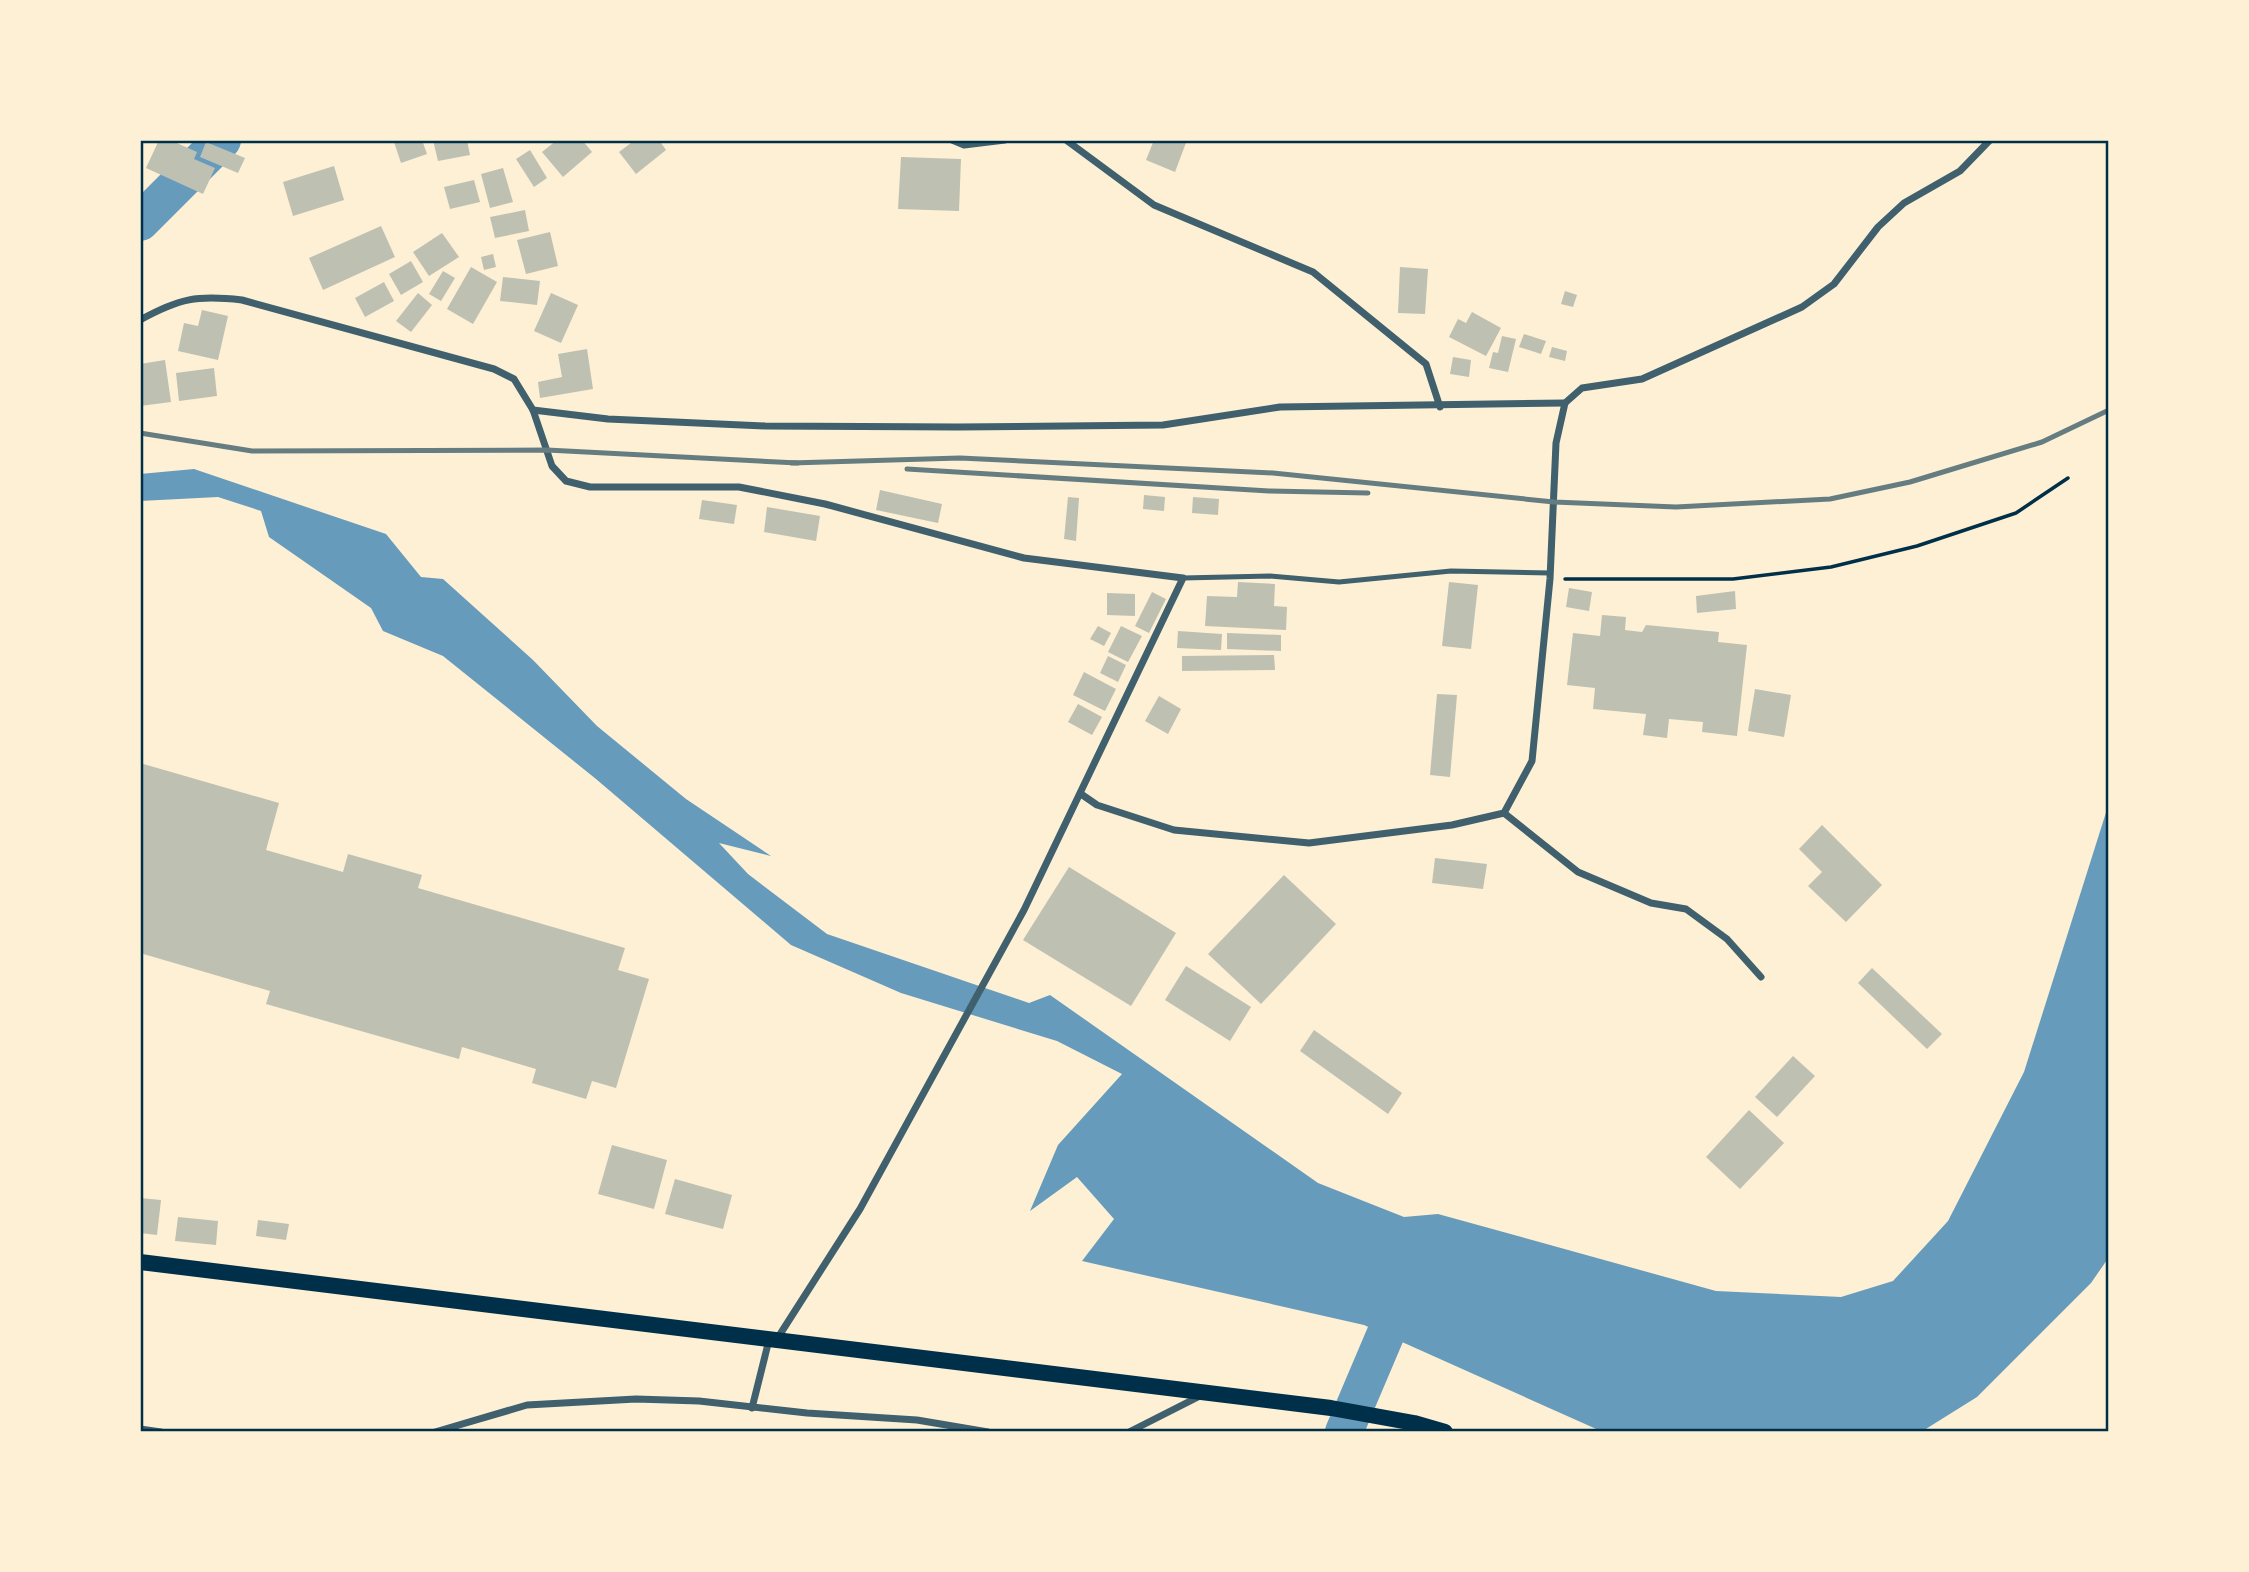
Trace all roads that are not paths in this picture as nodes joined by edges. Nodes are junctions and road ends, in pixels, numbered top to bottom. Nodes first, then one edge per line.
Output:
1 (952, 140) edge
2 (1005, 140) edge
3 (1066, 140) edge
4 (1990, 140) edge
5 (140, 320) edge
6 (1565, 403) junction
7 (1440, 407) junction
8 (533, 410) junction
9 (1550, 576) junction
10 (1183, 578) junction
11 (1081, 794) junction
12 (1504, 813) junction
13 (1761, 978) dead end
14 (140, 1262) edge
15 (773, 1340) junction
16 (1207, 1393) junction
17 (752, 1408) junction
18 (144, 1429) edge
19 (161, 1432) edge
20 (435, 1432) edge
21 (988, 1432) edge
22 (1129, 1432) edge
23 (1446, 1432) edge

1 - 2 street
3 - 7 street
4 - 6 street
5 - 8 street
6 - 7 street
6 - 9 street
7 - 8 street
8 - 10 street
9 - 10 lane
9 - 12 street
10 - 11 street
11 - 12 street
11 - 15 street
12 - 13 street
14 - 15 main road
15 - 16 main road
15 - 17 street
16 - 22 street
16 - 23 main road
17 - 20 street
17 - 21 street
18 - 19 street

